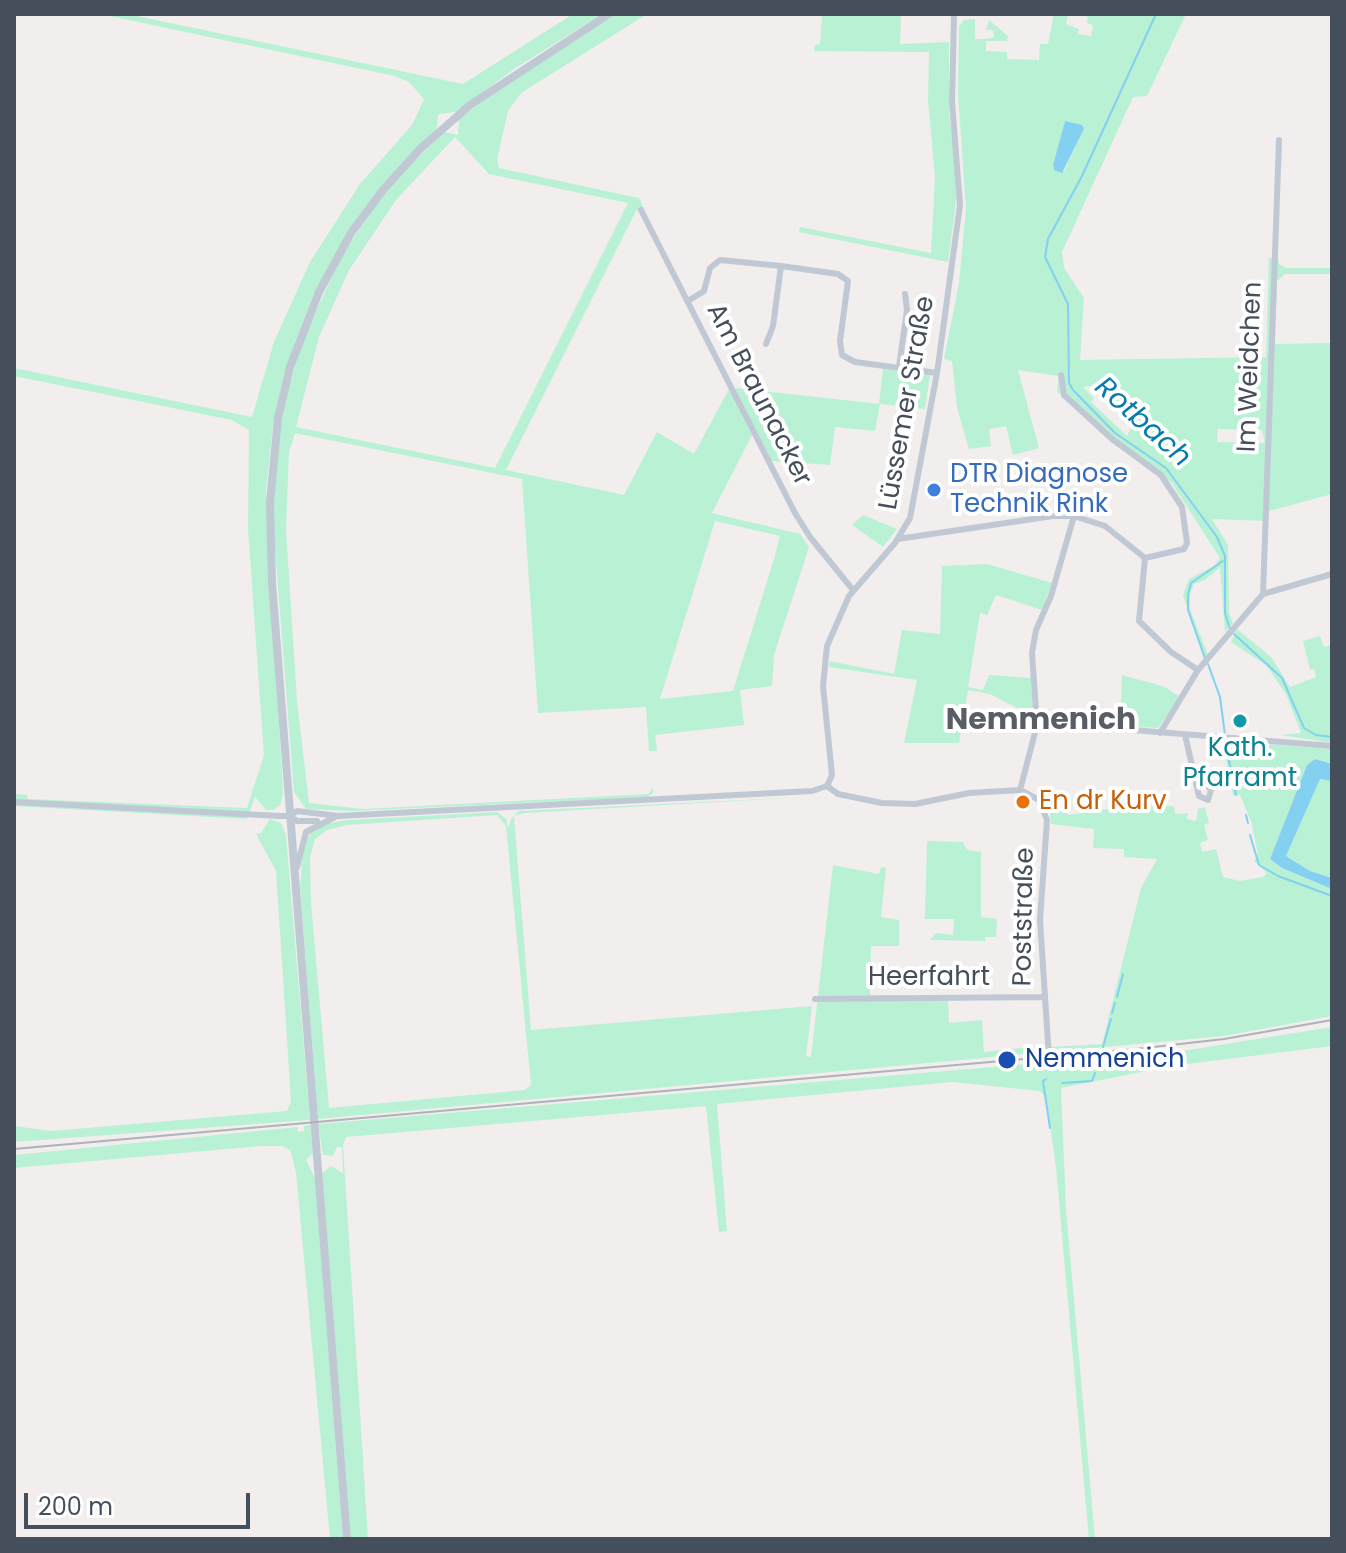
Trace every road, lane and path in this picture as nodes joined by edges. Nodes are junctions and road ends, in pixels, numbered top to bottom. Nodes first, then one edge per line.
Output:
1 (609, 14) edge
2 (954, 14) edge
3 (1279, 140) dead end
4 (641, 210) dead end
5 (781, 266) junction
6 (905, 294) dead end
7 (688, 301) junction
8 (766, 344) dead end
9 (899, 367) junction
10 (937, 373) junction
11 (1061, 375) dead end
12 (1074, 516) junction
13 (898, 539) junction
14 (1145, 558) junction
15 (1332, 574) edge
16 (853, 590) junction
17 (1263, 594) junction
18 (1198, 670) junction
19 (1037, 725) junction
20 (1160, 733) junction
21 (1185, 735) junction
22 (1332, 746) edge
23 (1193, 770) junction
24 (827, 786) junction
25 (1020, 790) junction
26 (14, 802) edge
27 (290, 816) junction
28 (338, 816) junction
29 (323, 821) junction
30 (296, 882) junction
31 (1044, 997) junction
32 (815, 999) dead end
33 (1049, 1058) dead end
34 (347, 1539) edge

1 - 27 street
2 - 10 street, Lüssemer Straße
3 - 17 street, Im Weidchen
4 - 7 street, Am Braunacker
5 - 7 street
5 - 8 street
5 - 9 street
6 - 9 street
7 - 16 street, Am Braunacker
9 - 10 street
10 - 13 street, Lüssemer Straße
11 - 14 street
12 - 13 street
12 - 14 street
12 - 19 street
13 - 16 street, Lüssemer Straße
14 - 18 street
15 - 17 street
16 - 24 street, Lüssemer Straße
17 - 18 street
18 - 20 street
19 - 20 street
19 - 25 street
20 - 21 street
21 - 22 street
21 - 23 street
23 - 23 street
24 - 25 street
24 - 28 street
25 - 31 street, Poststraße
26 - 27 street
27 - 28 street
27 - 29 street
27 - 30 street
28 - 29 street
29 - 30 street
30 - 34 street
31 - 32 street, Heerfahrt
31 - 33 street, Poststraße

